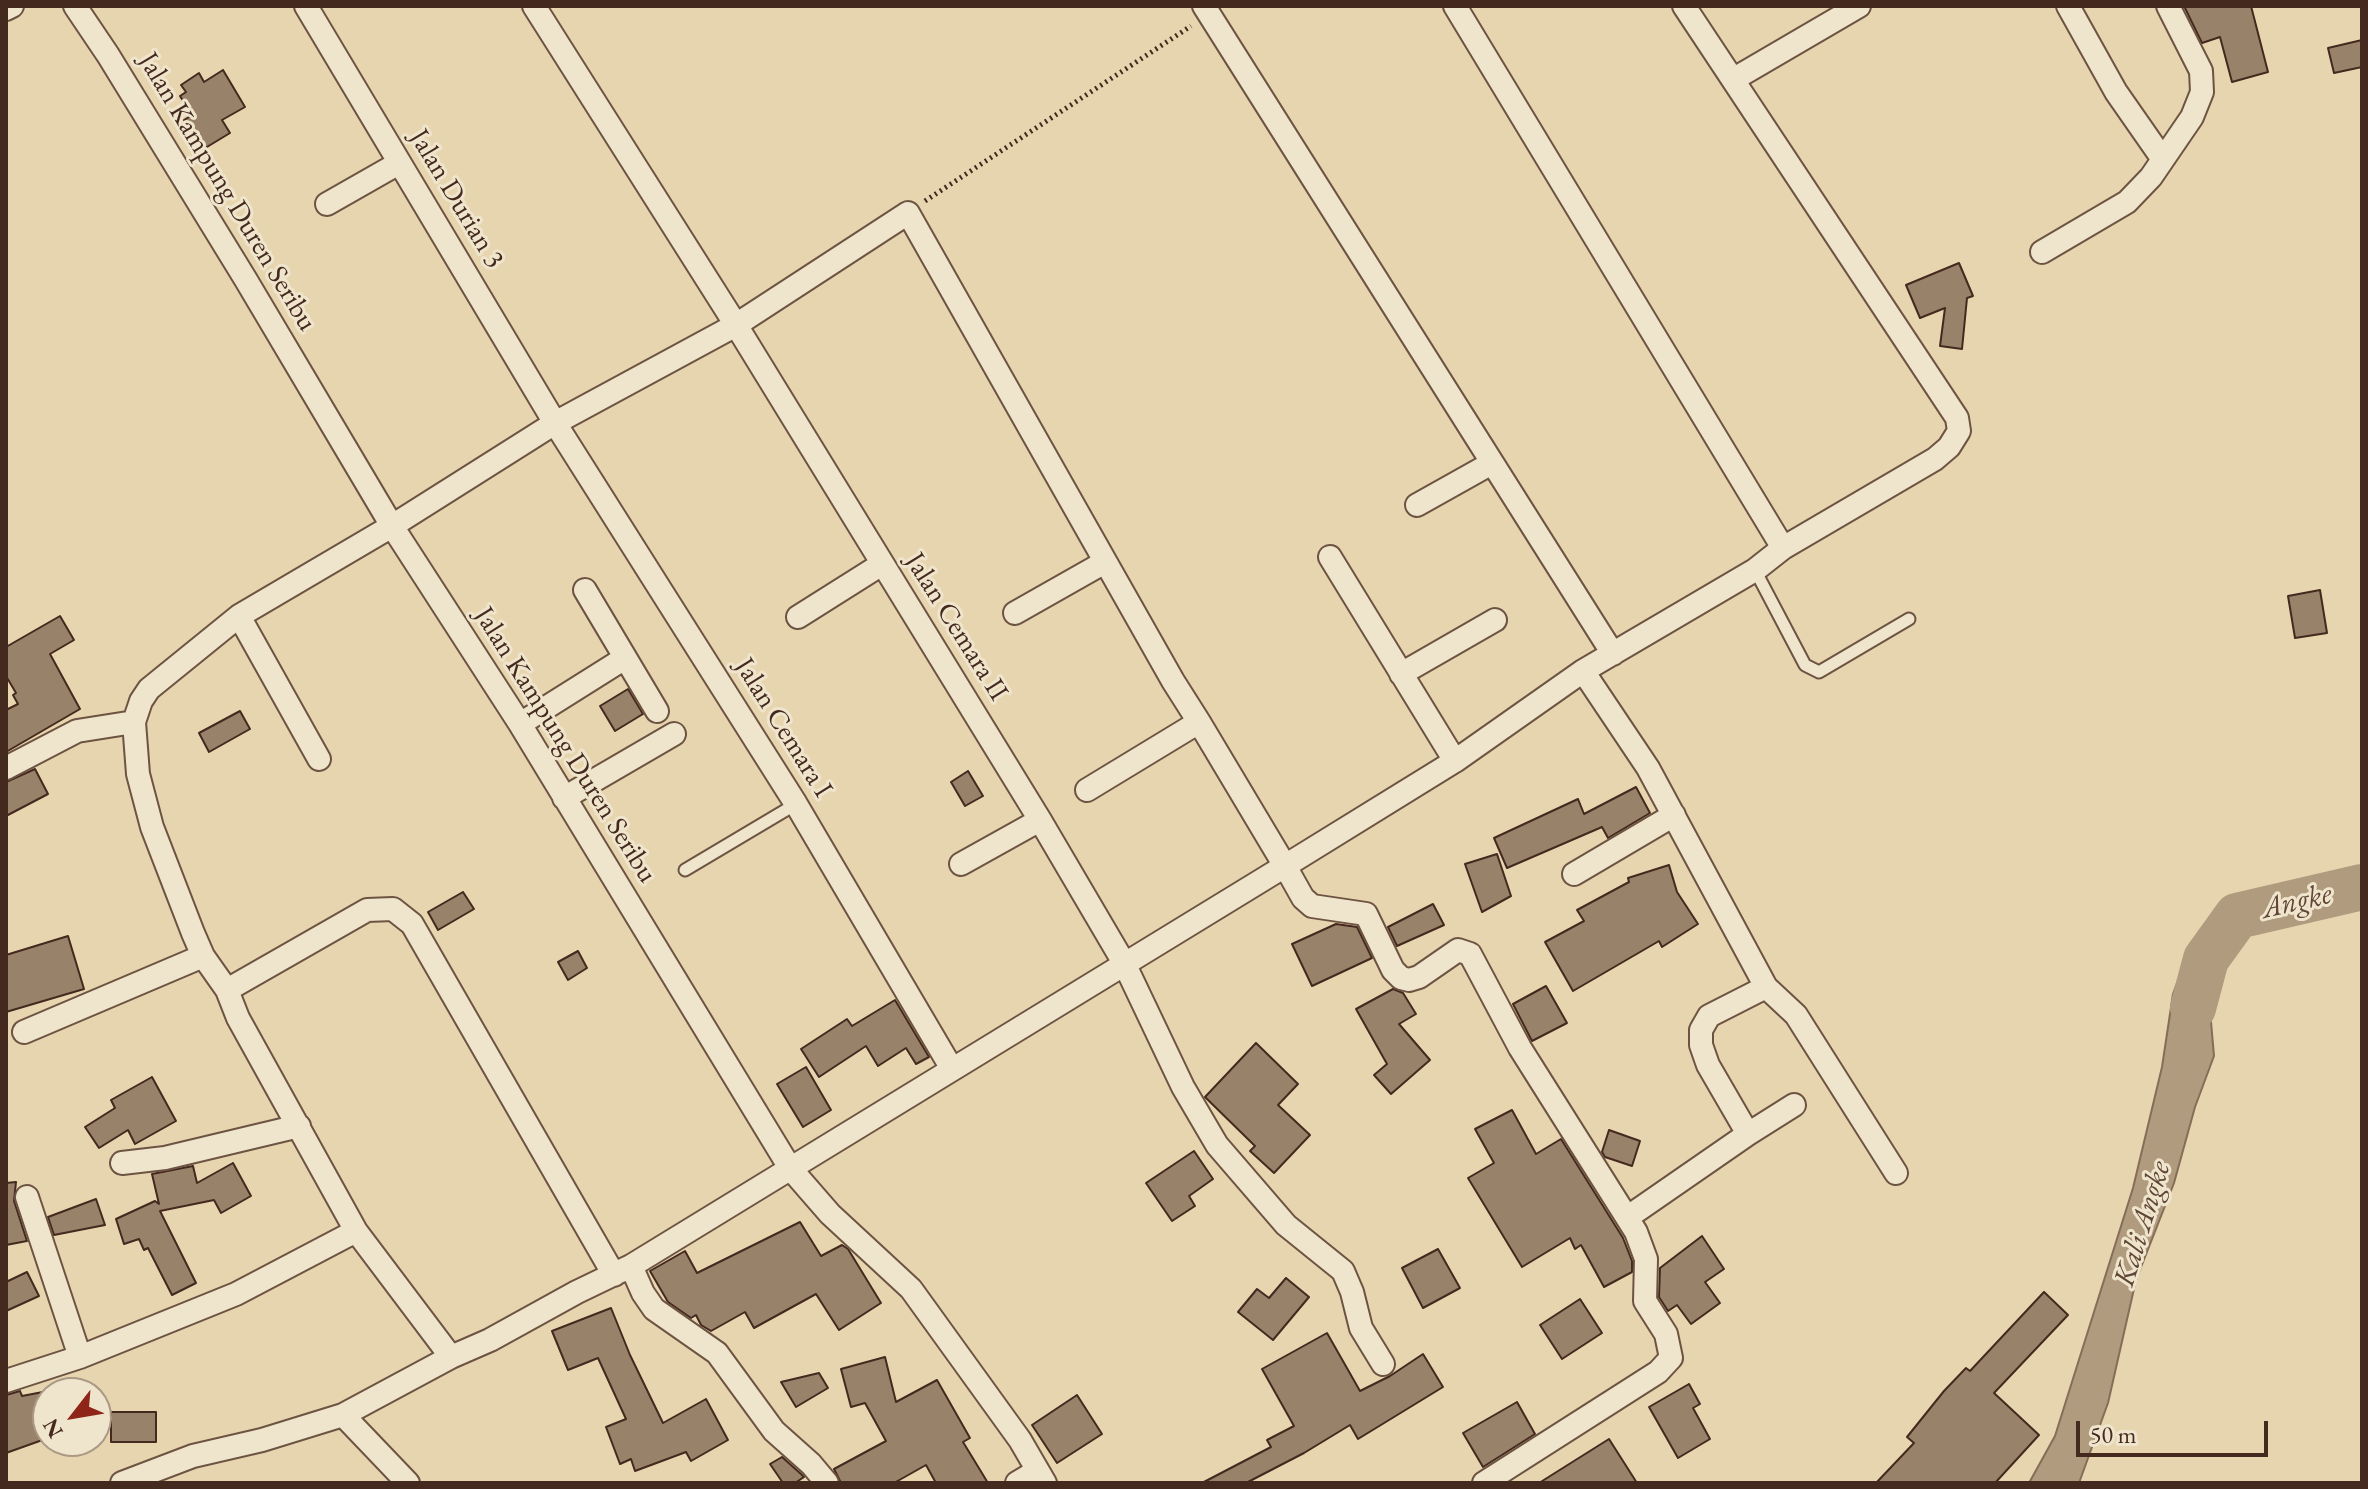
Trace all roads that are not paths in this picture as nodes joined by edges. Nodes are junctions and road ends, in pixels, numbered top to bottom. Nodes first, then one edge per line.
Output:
1 (12, 6) edge
2 (75, 6) edge
3 (306, 6) edge
4 (534, 6) edge
5 (1455, 6) edge
6 (1684, 6) edge
7 (1859, 6) edge
8 (2068, 6) edge
9 (2168, 6) edge
10 (6, 9) edge
11 (1207, 10) edge
12 (1734, 79) junction
13 (2162, 158) junction
14 (399, 163) junction
15 (327, 204) dead end
16 (2042, 252) dead end
17 (736, 325) junction
18 (555, 423) junction
19 (1492, 463) junction
20 (1417, 505) dead end
21 (392, 526) junction
22 (1783, 548) junction
23 (1330, 557) dead end
24 (1105, 562) junction
25 (882, 564) junction
26 (1755, 570) junction
27 (585, 590) dead end
28 (1015, 613) dead end
29 (239, 616) junction
30 (798, 617) dead end
31 (1909, 619) dead end
32 (1495, 620) dead end
33 (1613, 654) junction
34 (625, 658) junction
35 (1583, 671) junction
36 (1401, 674) junction
37 (657, 711) dead end
38 (134, 722) junction
39 (1199, 722) junction
40 (520, 724) junction
41 (674, 734) dead end
42 (319, 759) dead end
43 (1455, 761) junction
44 (6, 768) edge
45 (1087, 790) dead end
46 (564, 798) junction
47 (796, 804) junction
48 (1674, 815) junction
49 (1040, 820) junction
50 (961, 864) dead end
51 (1285, 866) junction
52 (685, 870) dead end
53 (1574, 874) dead end
54 (203, 956) junction
55 (1124, 963) junction
56 (1766, 987) junction
57 (227, 990) junction
58 (24, 1032) dead end
59 (952, 1069) junction
60 (1794, 1105) dead end
61 (299, 1126) junction
62 (1748, 1134) junction
63 (122, 1163) dead end
64 (790, 1168) junction
65 (1896, 1173) dead end
66 (27, 1197) dead end
67 (1628, 1217) junction
68 (356, 1231) junction
69 (622, 1271) junction
70 (80, 1357) junction
71 (451, 1357) junction
72 (1383, 1364) dead end
73 (6, 1381) edge
74 (343, 1415) junction
75 (1041, 1477) edge
76 (122, 1483) edge
77 (408, 1483) edge
78 (827, 1483) edge
79 (1017, 1483) edge
80 (1484, 1483) edge

1 - 10 street
2 - 21 street, Jalan Kampung Duren Seribu
3 - 14 street, Jalan Durian 3
4 - 17 street, Jalan Cemara II
5 - 22 street
6 - 12 street
7 - 12 street
8 - 13 street
9 - 13 street
11 - 19 street
12 - 22 street
13 - 16 street
14 - 15 street
14 - 18 street, Jalan Durian 3
17 - 18 street
17 - 24 street
17 - 25 street, Jalan Cemara II
18 - 21 street
18 - 47 street, Jalan Cemara I
19 - 20 street
19 - 33 street
21 - 29 street
21 - 40 street, Jalan Kampung Duren Seribu
22 - 26 street
23 - 36 street
24 - 28 street
24 - 39 street
25 - 30 street
25 - 49 street, Jalan Cemara II
26 - 31 lane
26 - 33 street
27 - 34 street
29 - 38 street
29 - 42 street
32 - 36 street
33 - 35 street
34 - 37 street
34 - 40 street
35 - 43 street
35 - 48 street
36 - 43 street
38 - 44 street
38 - 54 street
39 - 45 street
39 - 51 street
40 - 46 street, Jalan Kampung Duren Seribu
41 - 46 street
43 - 51 street
46 - 64 street, Jalan Kampung Duren Seribu
47 - 52 lane
47 - 59 street, Jalan Cemara I
48 - 53 street
48 - 56 street
49 - 50 street
49 - 55 street, Jalan Cemara II
51 - 55 street
51 - 67 street
54 - 57 street
54 - 58 street
55 - 59 street
55 - 72 street, Jalan Cemara II
56 - 62 street
56 - 65 street
57 - 61 street
57 - 69 street
59 - 64 street
60 - 62 street
61 - 63 street
61 - 68 street
62 - 67 street
64 - 69 street
64 - 75 street, Jalan Kampung Duren Seribu
66 - 70 street
67 - 80 street
68 - 70 street
68 - 71 street
69 - 71 street
69 - 78 street
70 - 73 street
71 - 74 street
74 - 76 street
74 - 77 street
75 - 79 street

